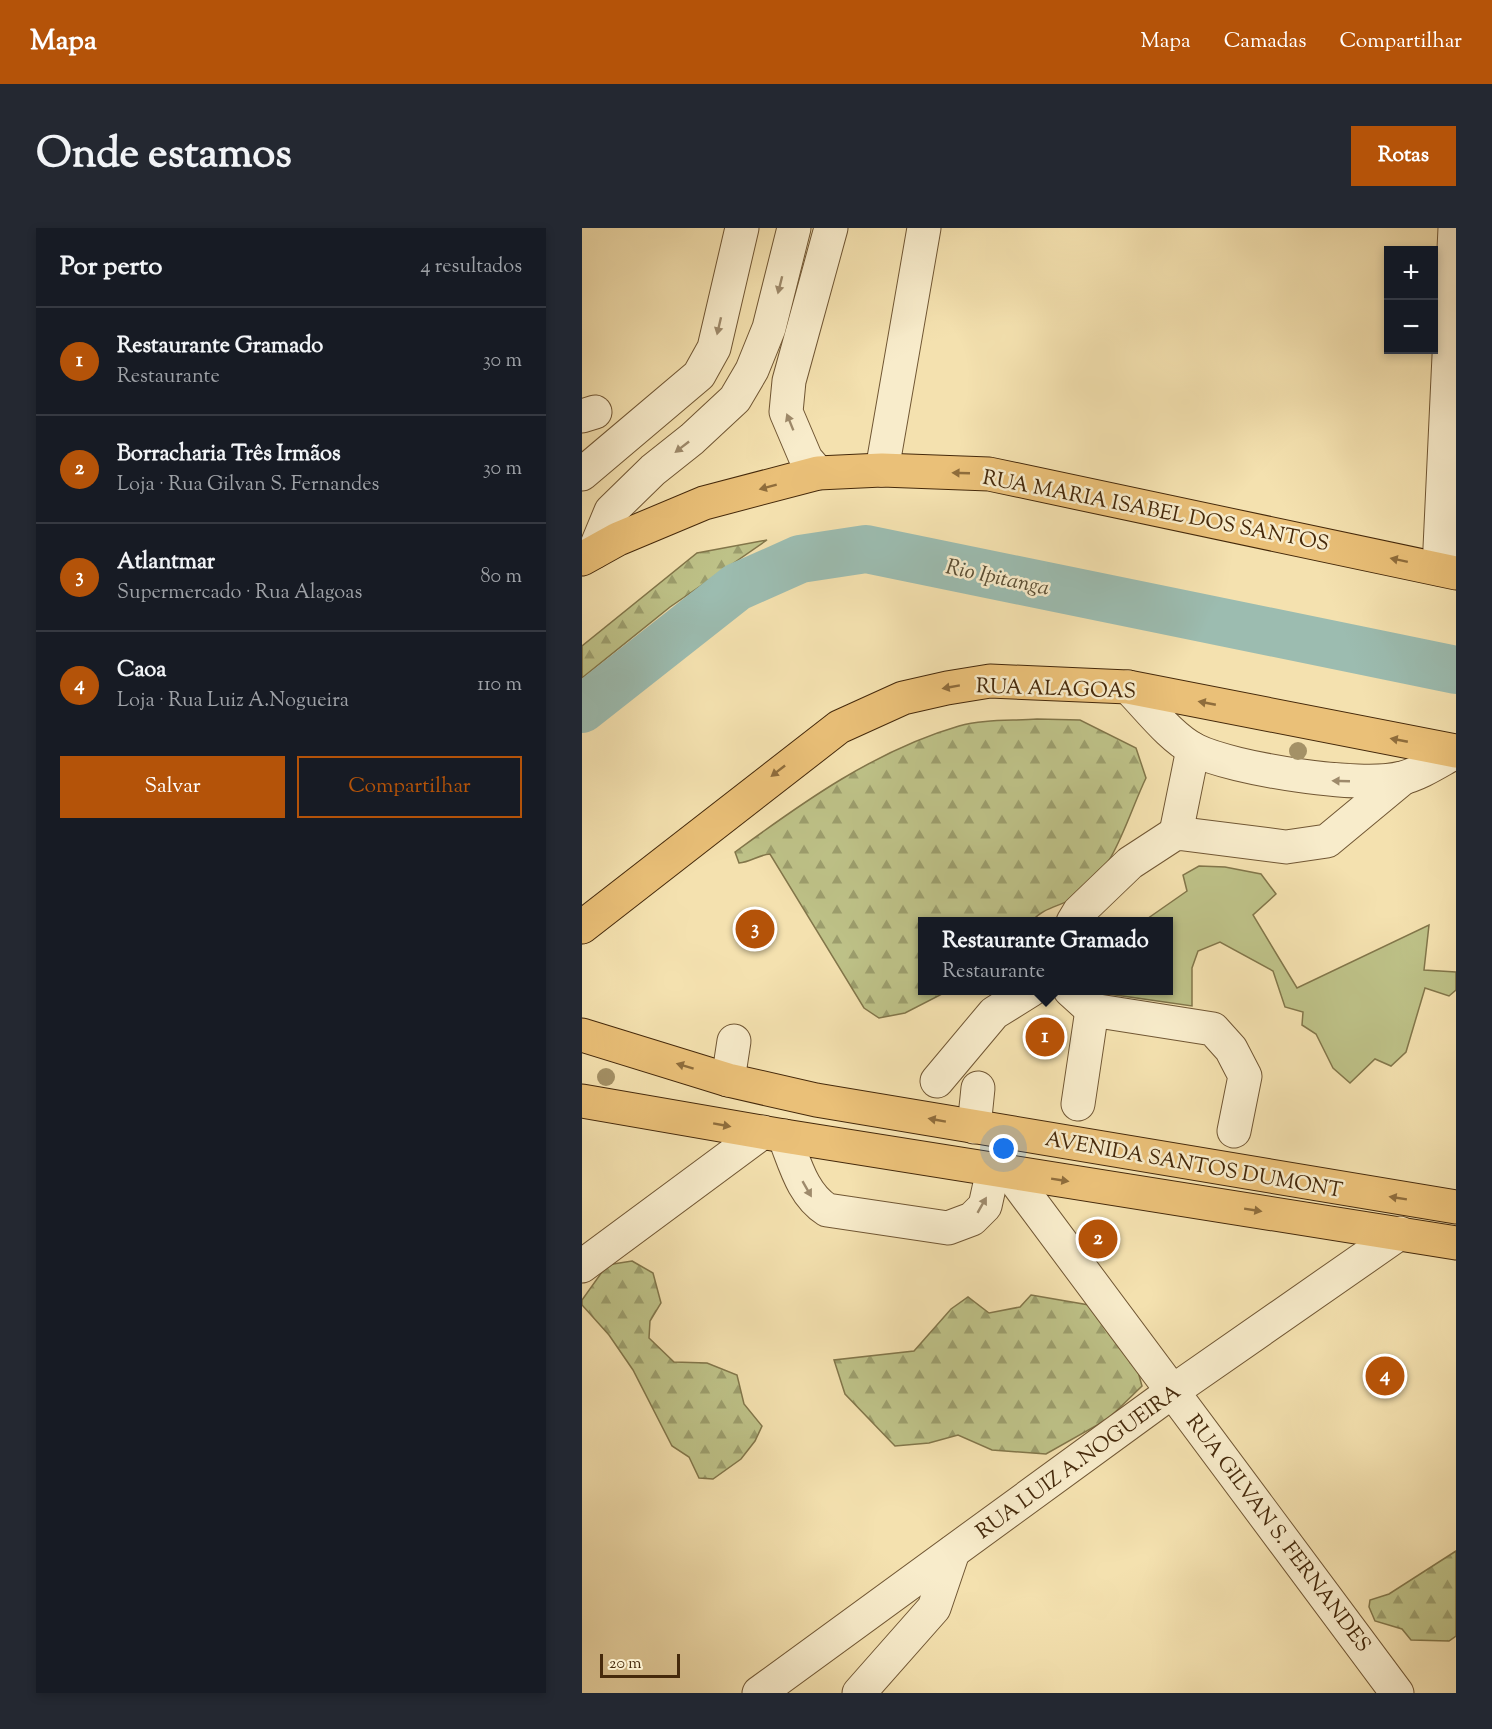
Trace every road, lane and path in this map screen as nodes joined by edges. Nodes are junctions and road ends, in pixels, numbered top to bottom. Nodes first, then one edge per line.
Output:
1 (742, 228) edge
2 (794, 228) edge
3 (831, 228) edge
4 (924, 228) edge
5 (1455, 228) edge
6 (882, 470) junction
7 (818, 473) junction
8 (582, 474) edge
9 (588, 556) edge
10 (1447, 571) edge
11 (1128, 687) junction
12 (1193, 749) junction
13 (1456, 752) edge
14 (1403, 778) junction
15 (1176, 833) junction
16 (1076, 917) edge
17 (582, 927) edge
18 (1023, 995) edge
19 (1081, 1000) edge
20 (582, 1035) edge
21 (734, 1041) dead end
22 (728, 1080) junction
23 (937, 1081) dead end
24 (978, 1088) dead end
25 (582, 1101) edge
26 (1078, 1104) dead end
27 (974, 1127) junction
28 (1234, 1131) dead end
29 (773, 1134) junction
30 (1001, 1171) junction
31 (1456, 1207) edge
32 (1400, 1233) junction
33 (1456, 1243) edge
34 (582, 1266) edge
35 (1173, 1391) junction
36 (953, 1552) junction
37 (759, 1693) edge
38 (860, 1693) edge
39 (1397, 1693) edge

1 -> 8 street
2 -> 9 street
7 -> 3 street
4 - 6 street
5 - 10 street
6 - 7 main road, RUA MARIA ISABEL DOS SANTOS
10 -> 6 main road, RUA MARIA ISABEL DOS SANTOS
7 -> 9 main road, RUA MARIA ISABEL DOS SANTOS
11 - 12 street
13 -> 11 main road, RUA ALAGOAS
11 -> 17 main road, RUA ALAGOAS
14 -> 12 street
12 - 15 street
13 - 14 street
14 - 15 street
15 - 16 street
18 - 23 street
19 - 26 street
19 - 28 street
22 -> 20 main road, AVENIDA SANTOS DUMONT
21 - 22 street
27 -> 22 main road, AVENIDA SANTOS DUMONT
24 - 27 street
25 -> 29 main road, AVENIDA SANTOS DUMONT
31 -> 27 main road, AVENIDA SANTOS DUMONT
29 - 30 main road, AVENIDA SANTOS DUMONT
29 -> 30 street
29 - 34 street
30 -> 32 main road, AVENIDA SANTOS DUMONT
30 - 35 street, RUA GILVAN S. FERNANDES
32 - 33 main road, AVENIDA SANTOS DUMONT
32 - 35 street, RUA LUIZ A.NOGUEIRA
35 - 36 street, RUA LUIZ A.NOGUEIRA
35 - 39 street, RUA GILVAN S. FERNANDES
36 - 37 street, RUA LUIZ A.NOGUEIRA
36 - 38 street

